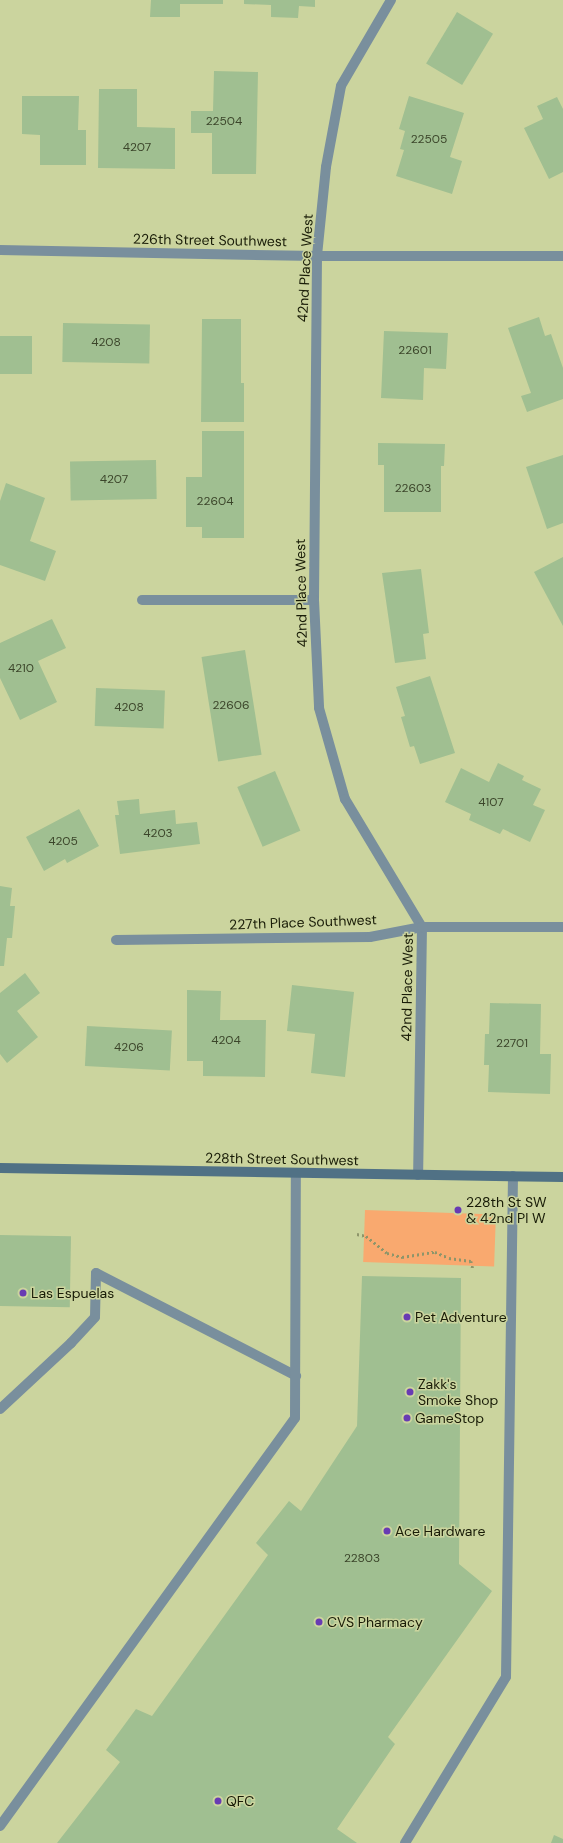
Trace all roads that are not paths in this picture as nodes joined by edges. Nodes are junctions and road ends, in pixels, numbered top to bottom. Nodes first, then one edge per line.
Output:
1 (391, 0) edge
2 (0, 250) edge
3 (317, 256) junction
4 (563, 256) edge
5 (142, 600) dead end
6 (314, 600) junction
7 (422, 927) junction
8 (563, 927) edge
9 (116, 940) dead end
10 (0, 1168) edge
11 (296, 1173) junction
12 (418, 1175) junction
13 (513, 1176) junction
14 (563, 1177) edge
15 (296, 1376) junction
16 (0, 1398) edge
17 (11, 1398) junction
18 (0, 1409) edge
19 (0, 1826) edge
20 (405, 1843) edge

1 - 3 street, 42nd Place West
2 - 3 street, 226th Street Southwest
3 - 4 street, 226th Street Southwest
3 - 6 street, 42nd Place West
5 - 6 street
6 - 7 street, 42nd Place West
7 - 8 street, 227th Place Southwest
7 - 9 street, 227th Place Southwest
7 - 12 street, 42nd Place West
10 - 11 main road, 228th Street Southwest
11 - 12 main road, 228th Street Southwest
11 - 15 street
12 - 13 main road, 228th Street Southwest
13 - 14 main road, 228th Street Southwest
13 - 20 street
15 - 17 street
15 - 19 street
16 - 17 street
17 - 18 street

